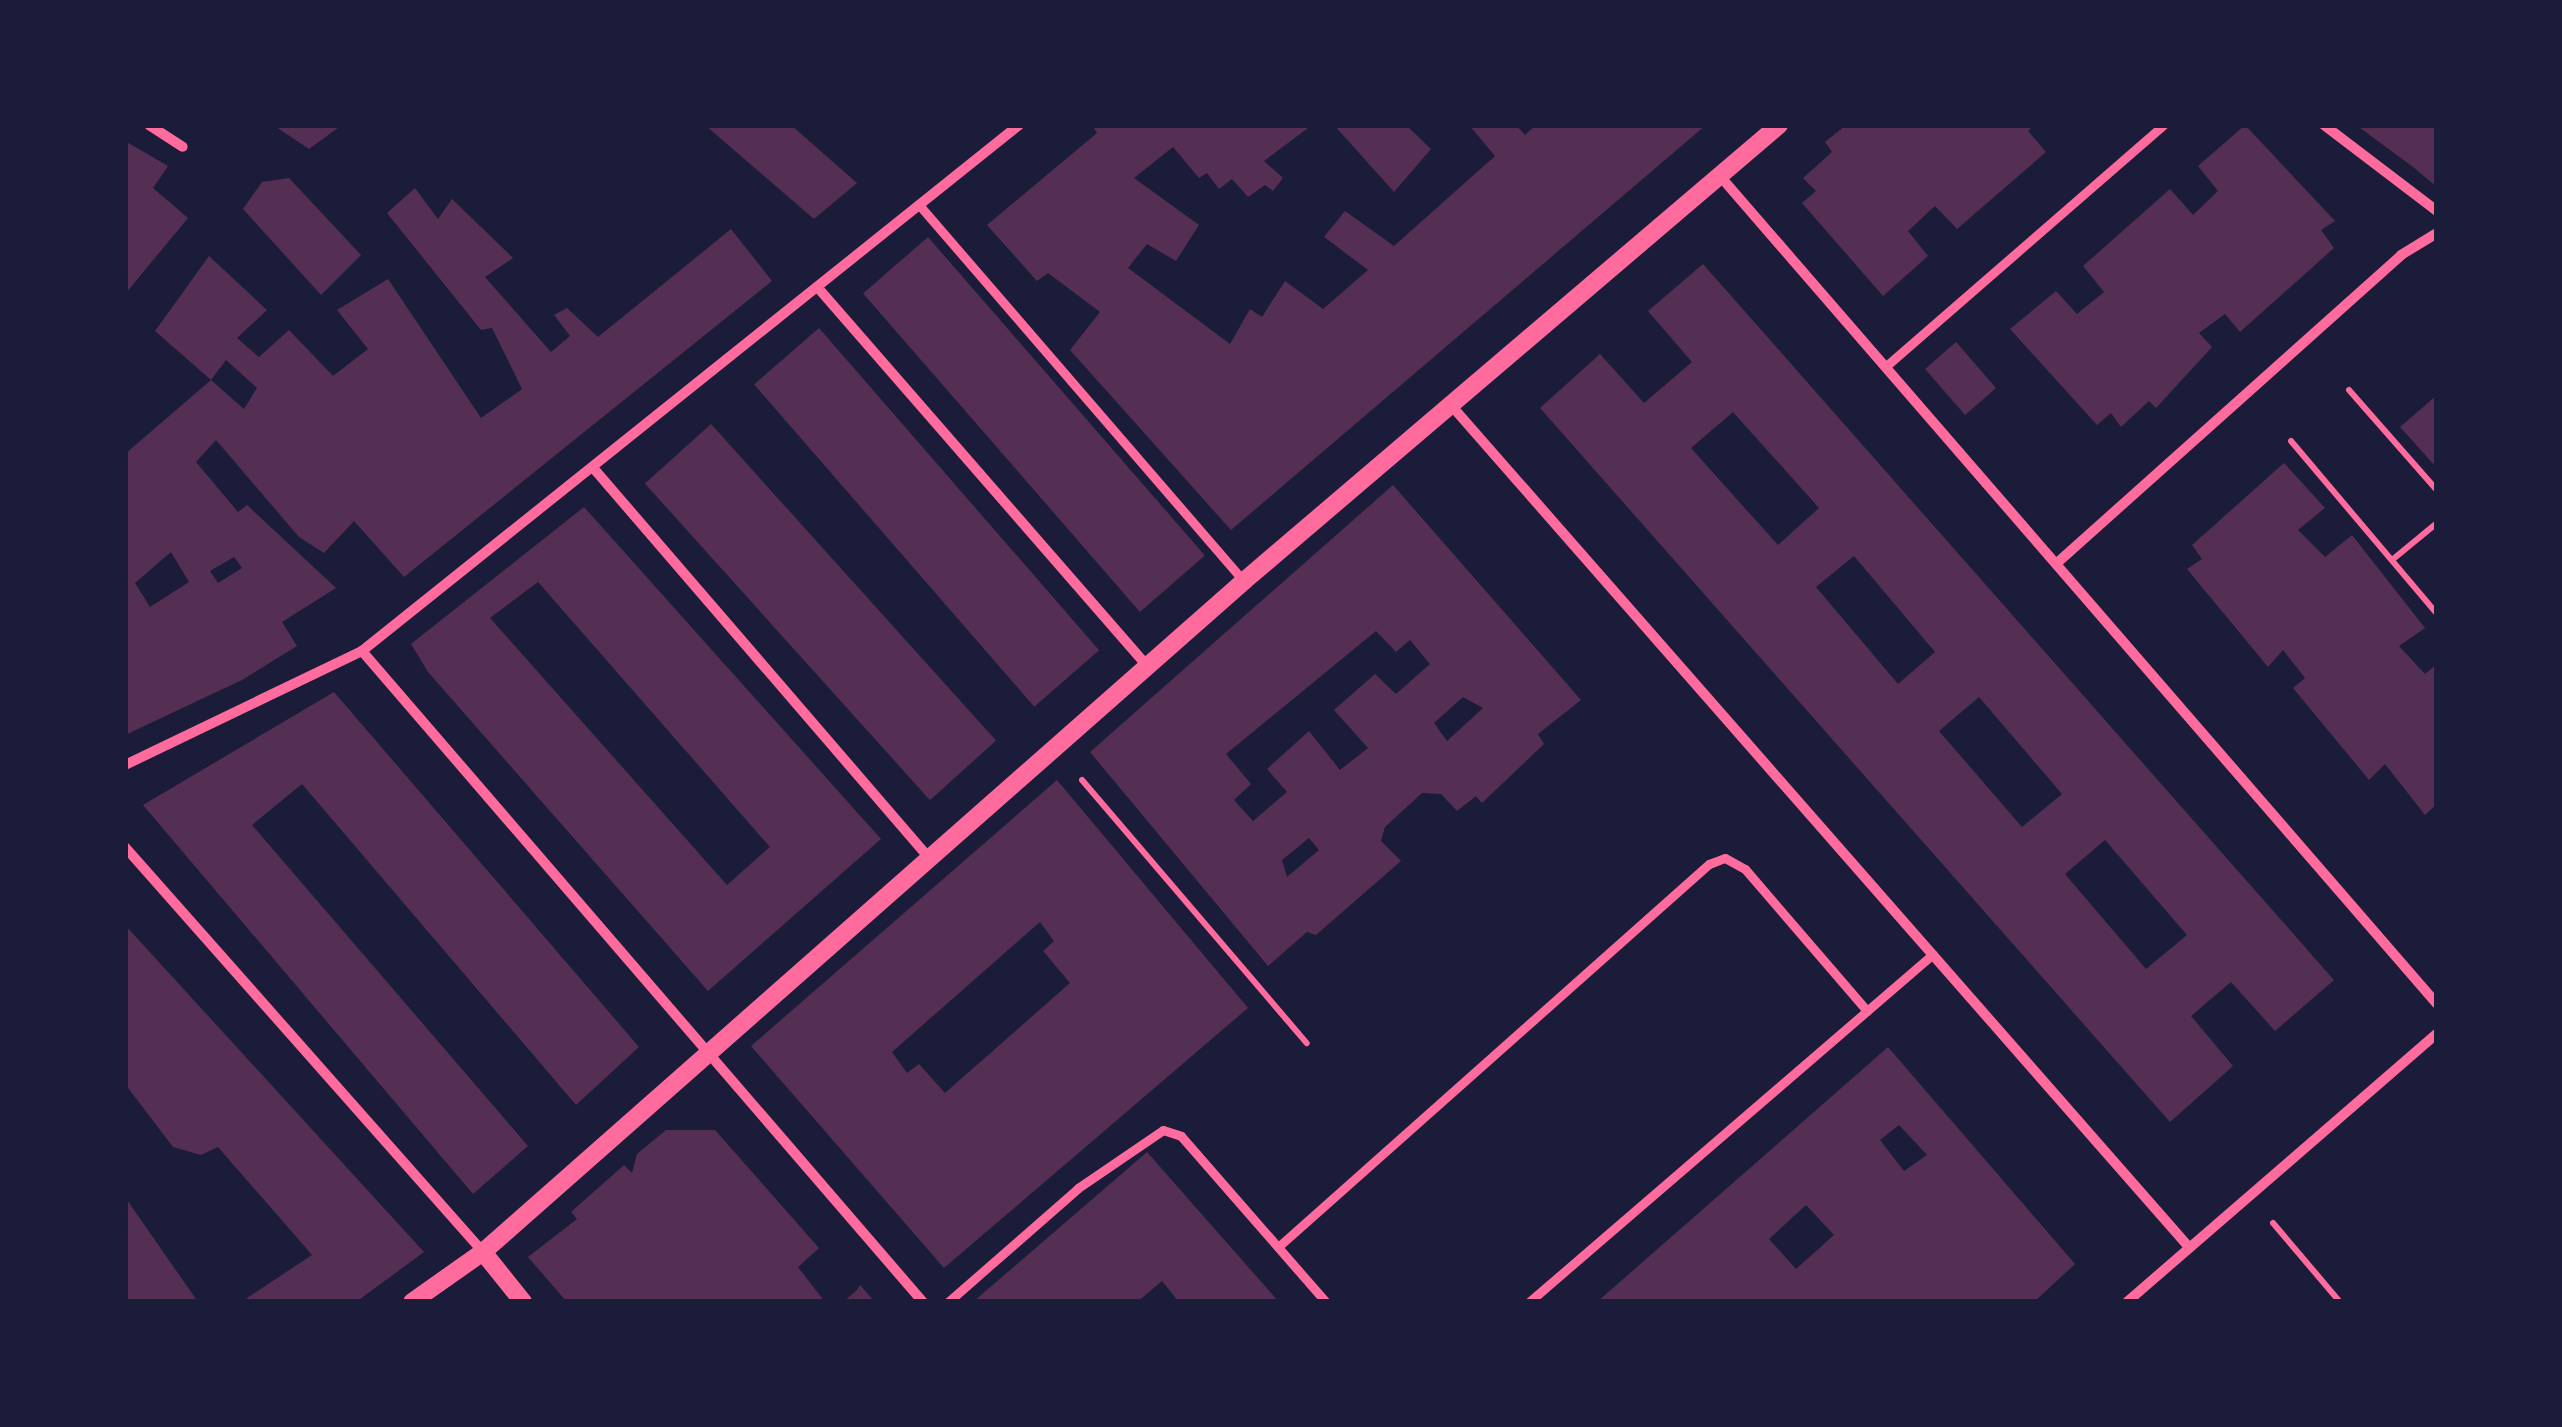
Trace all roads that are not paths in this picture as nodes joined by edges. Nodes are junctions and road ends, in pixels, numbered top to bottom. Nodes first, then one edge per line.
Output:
1 (148, 125) edge
2 (1019, 125) edge
3 (1778, 125) edge
4 (2163, 125) edge
5 (2324, 125) edge
6 (182, 147) dead end
7 (1720, 176) junction
8 (920, 206) junction
9 (2437, 212) edge
10 (2437, 234) edge
11 (819, 289) junction
12 (1885, 367) junction
13 (1450, 404) junction
14 (595, 470) junction
15 (2056, 563) junction
16 (1244, 581) junction
17 (362, 650) junction
18 (1148, 667) junction
19 (125, 765) edge
20 (125, 847) edge
21 (930, 859) junction
22 (1932, 954) junction
23 (2437, 1004) edge
24 (1867, 1011) junction
25 (2437, 1032) edge
26 (710, 1052) junction
27 (2188, 1246) junction
28 (1278, 1248) junction
29 (483, 1252) junction
30 (412, 1302) edge
31 (523, 1302) edge
32 (923, 1302) edge
33 (948, 1302) edge
34 (1326, 1302) edge
35 (1529, 1302) edge
36 (2126, 1302) edge

1 - 6 street
2 - 8 street
3 - 7 street
4 - 12 street
5 - 9 street
7 - 12 street
7 - 13 street
8 - 11 street
8 - 16 street
10 - 15 street
11 - 14 street
11 - 18 street
12 - 15 street
13 - 16 street
13 - 22 street
14 - 17 street
14 - 21 street
15 - 23 street
16 - 18 street
17 - 19 street
17 - 26 street
18 - 21 street
20 - 29 street
21 - 26 street
22 - 24 street
22 - 27 street
24 - 28 street
24 - 35 street
25 - 27 street
26 - 29 street
26 - 32 street
27 - 36 street
28 - 33 street
28 - 34 street
29 - 30 street
29 - 31 street

